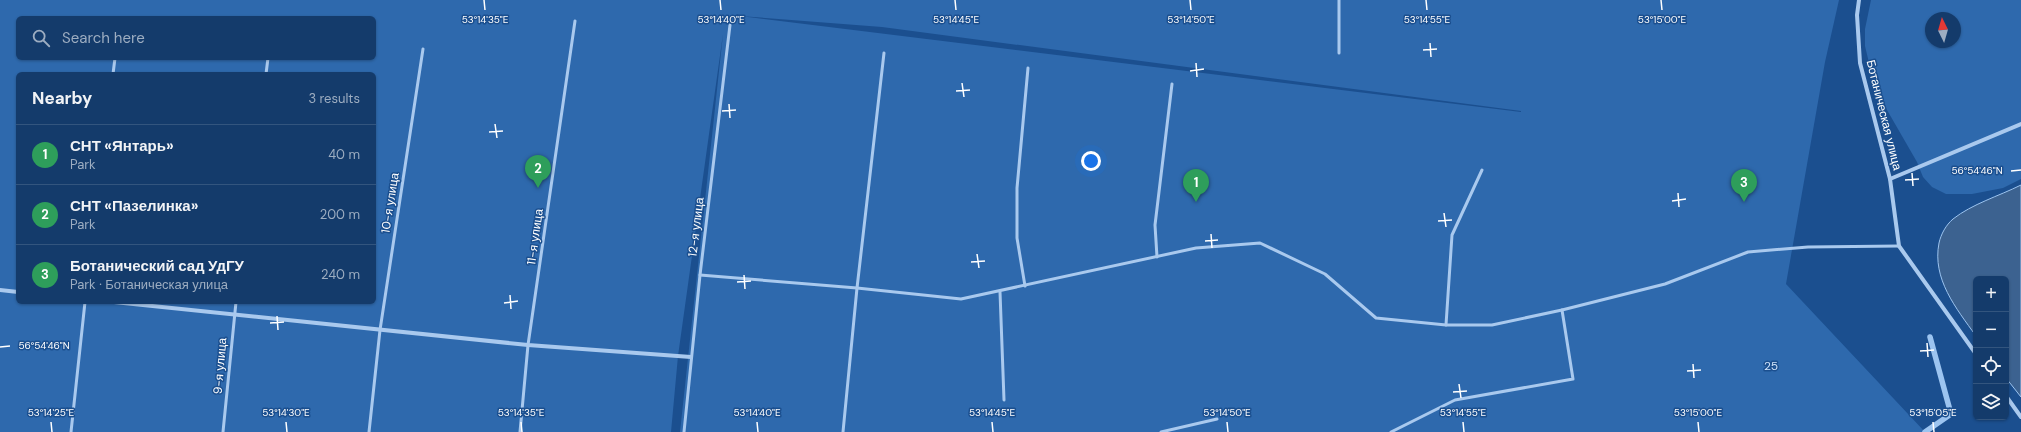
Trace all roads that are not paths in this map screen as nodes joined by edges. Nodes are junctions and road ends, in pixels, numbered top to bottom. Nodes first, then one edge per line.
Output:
1 (1339, 0) edge
2 (1859, 0) edge
3 (575, 21) dead end
4 (730, 25) dead end
5 (423, 49) dead end
6 (884, 53) dead end
7 (1339, 53) dead end
8 (115, 60) edge
9 (268, 60) edge
10 (1028, 68) dead end
11 (113, 72) edge
12 (266, 72) edge
13 (1172, 84) dead end
14 (2021, 124) edge
15 (1482, 170) dead end
16 (1890, 179) junction
17 (1899, 246) junction
18 (1157, 257) junction
19 (700, 275) junction
20 (1025, 286) junction
21 (856, 288) junction
22 (0, 290) edge
23 (16, 292) edge
24 (1000, 292) junction
25 (85, 304) edge
26 (134, 304) edge
27 (236, 304) edge
28 (1562, 310) junction
29 (234, 314) junction
30 (1446, 325) junction
31 (380, 330) junction
32 (528, 345) junction
33 (1973, 350) edge
34 (691, 357) junction
35 (1004, 400) dead end
36 (2009, 400) edge
37 (2021, 417) edge
38 (1217, 419) dead end
39 (71, 432) edge
40 (223, 432) edge
41 (369, 432) edge
42 (520, 432) edge
43 (684, 432) edge
44 (843, 432) edge
45 (1161, 432) edge
46 (1391, 432) edge

1 - 7 lane
2 - 16 street, Ботаническая улица
3 - 32 lane, 11-я улица
4 - 19 lane, 12-я улица
5 - 31 lane, 10-я улица
6 - 21 lane
8 - 11 lane
9 - 12 lane
10 - 20 lane
13 - 18 lane
14 - 16 street
15 - 30 lane
16 - 17 street, Ботаническая улица
17 - 28 lane
17 - 33 street, Ботаническая улица
18 - 20 lane
18 - 30 lane
19 - 21 lane
19 - 34 lane, 12-я улица
20 - 24 lane
21 - 24 lane
21 - 44 lane
22 - 23 street
24 - 35 lane
25 - 39 lane
26 - 29 street
27 - 29 lane, 9-я улица
28 - 30 lane
28 - 46 lane
29 - 31 street
29 - 40 lane, 9-я улица
31 - 32 street
31 - 41 lane, 10-я улица
32 - 34 street
32 - 42 lane, 11-я улица
34 - 43 lane, 12-я улица
36 - 37 street
38 - 45 lane

